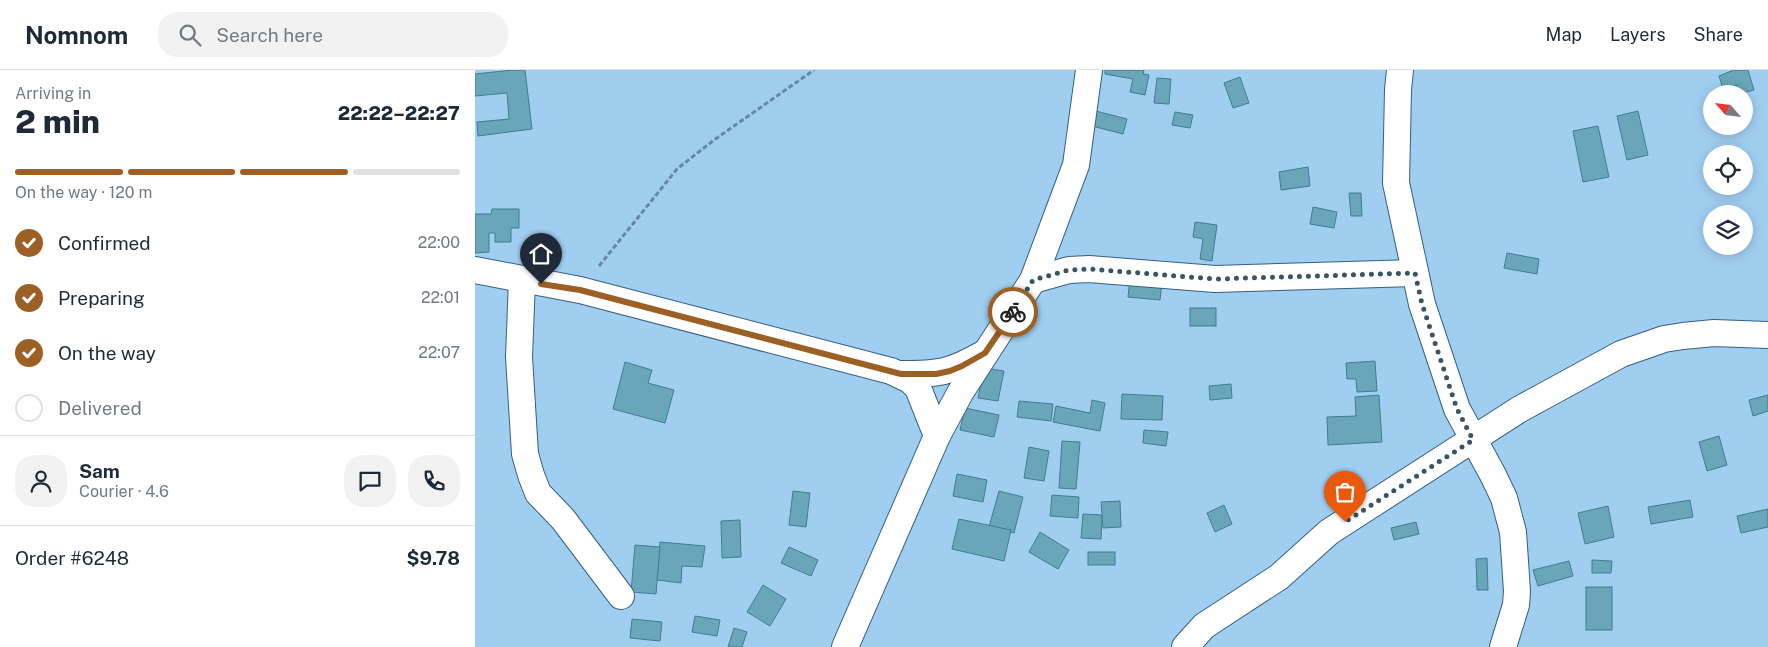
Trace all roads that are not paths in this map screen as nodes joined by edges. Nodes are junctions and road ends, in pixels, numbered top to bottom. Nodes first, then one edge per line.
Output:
1 (1089, 70) edge
2 (1400, 70) edge
3 (475, 270) edge
4 (1415, 273) junction
5 (522, 280) junction
6 (1033, 280) junction
7 (1768, 335) edge
8 (985, 353) junction
9 (901, 374) junction
10 (937, 436) junction
11 (1473, 440) junction
12 (621, 596) dead end
13 (845, 647) edge
14 (1185, 647) edge
15 (1503, 647) edge

1 - 6 street
2 - 4 street
3 - 5 street
4 - 6 street
4 - 11 street
5 - 9 street
5 - 12 street
6 - 8 street
7 - 11 street
8 - 9 street
8 - 10 street
9 - 10 street
10 - 13 street
11 - 14 street
11 - 15 street

